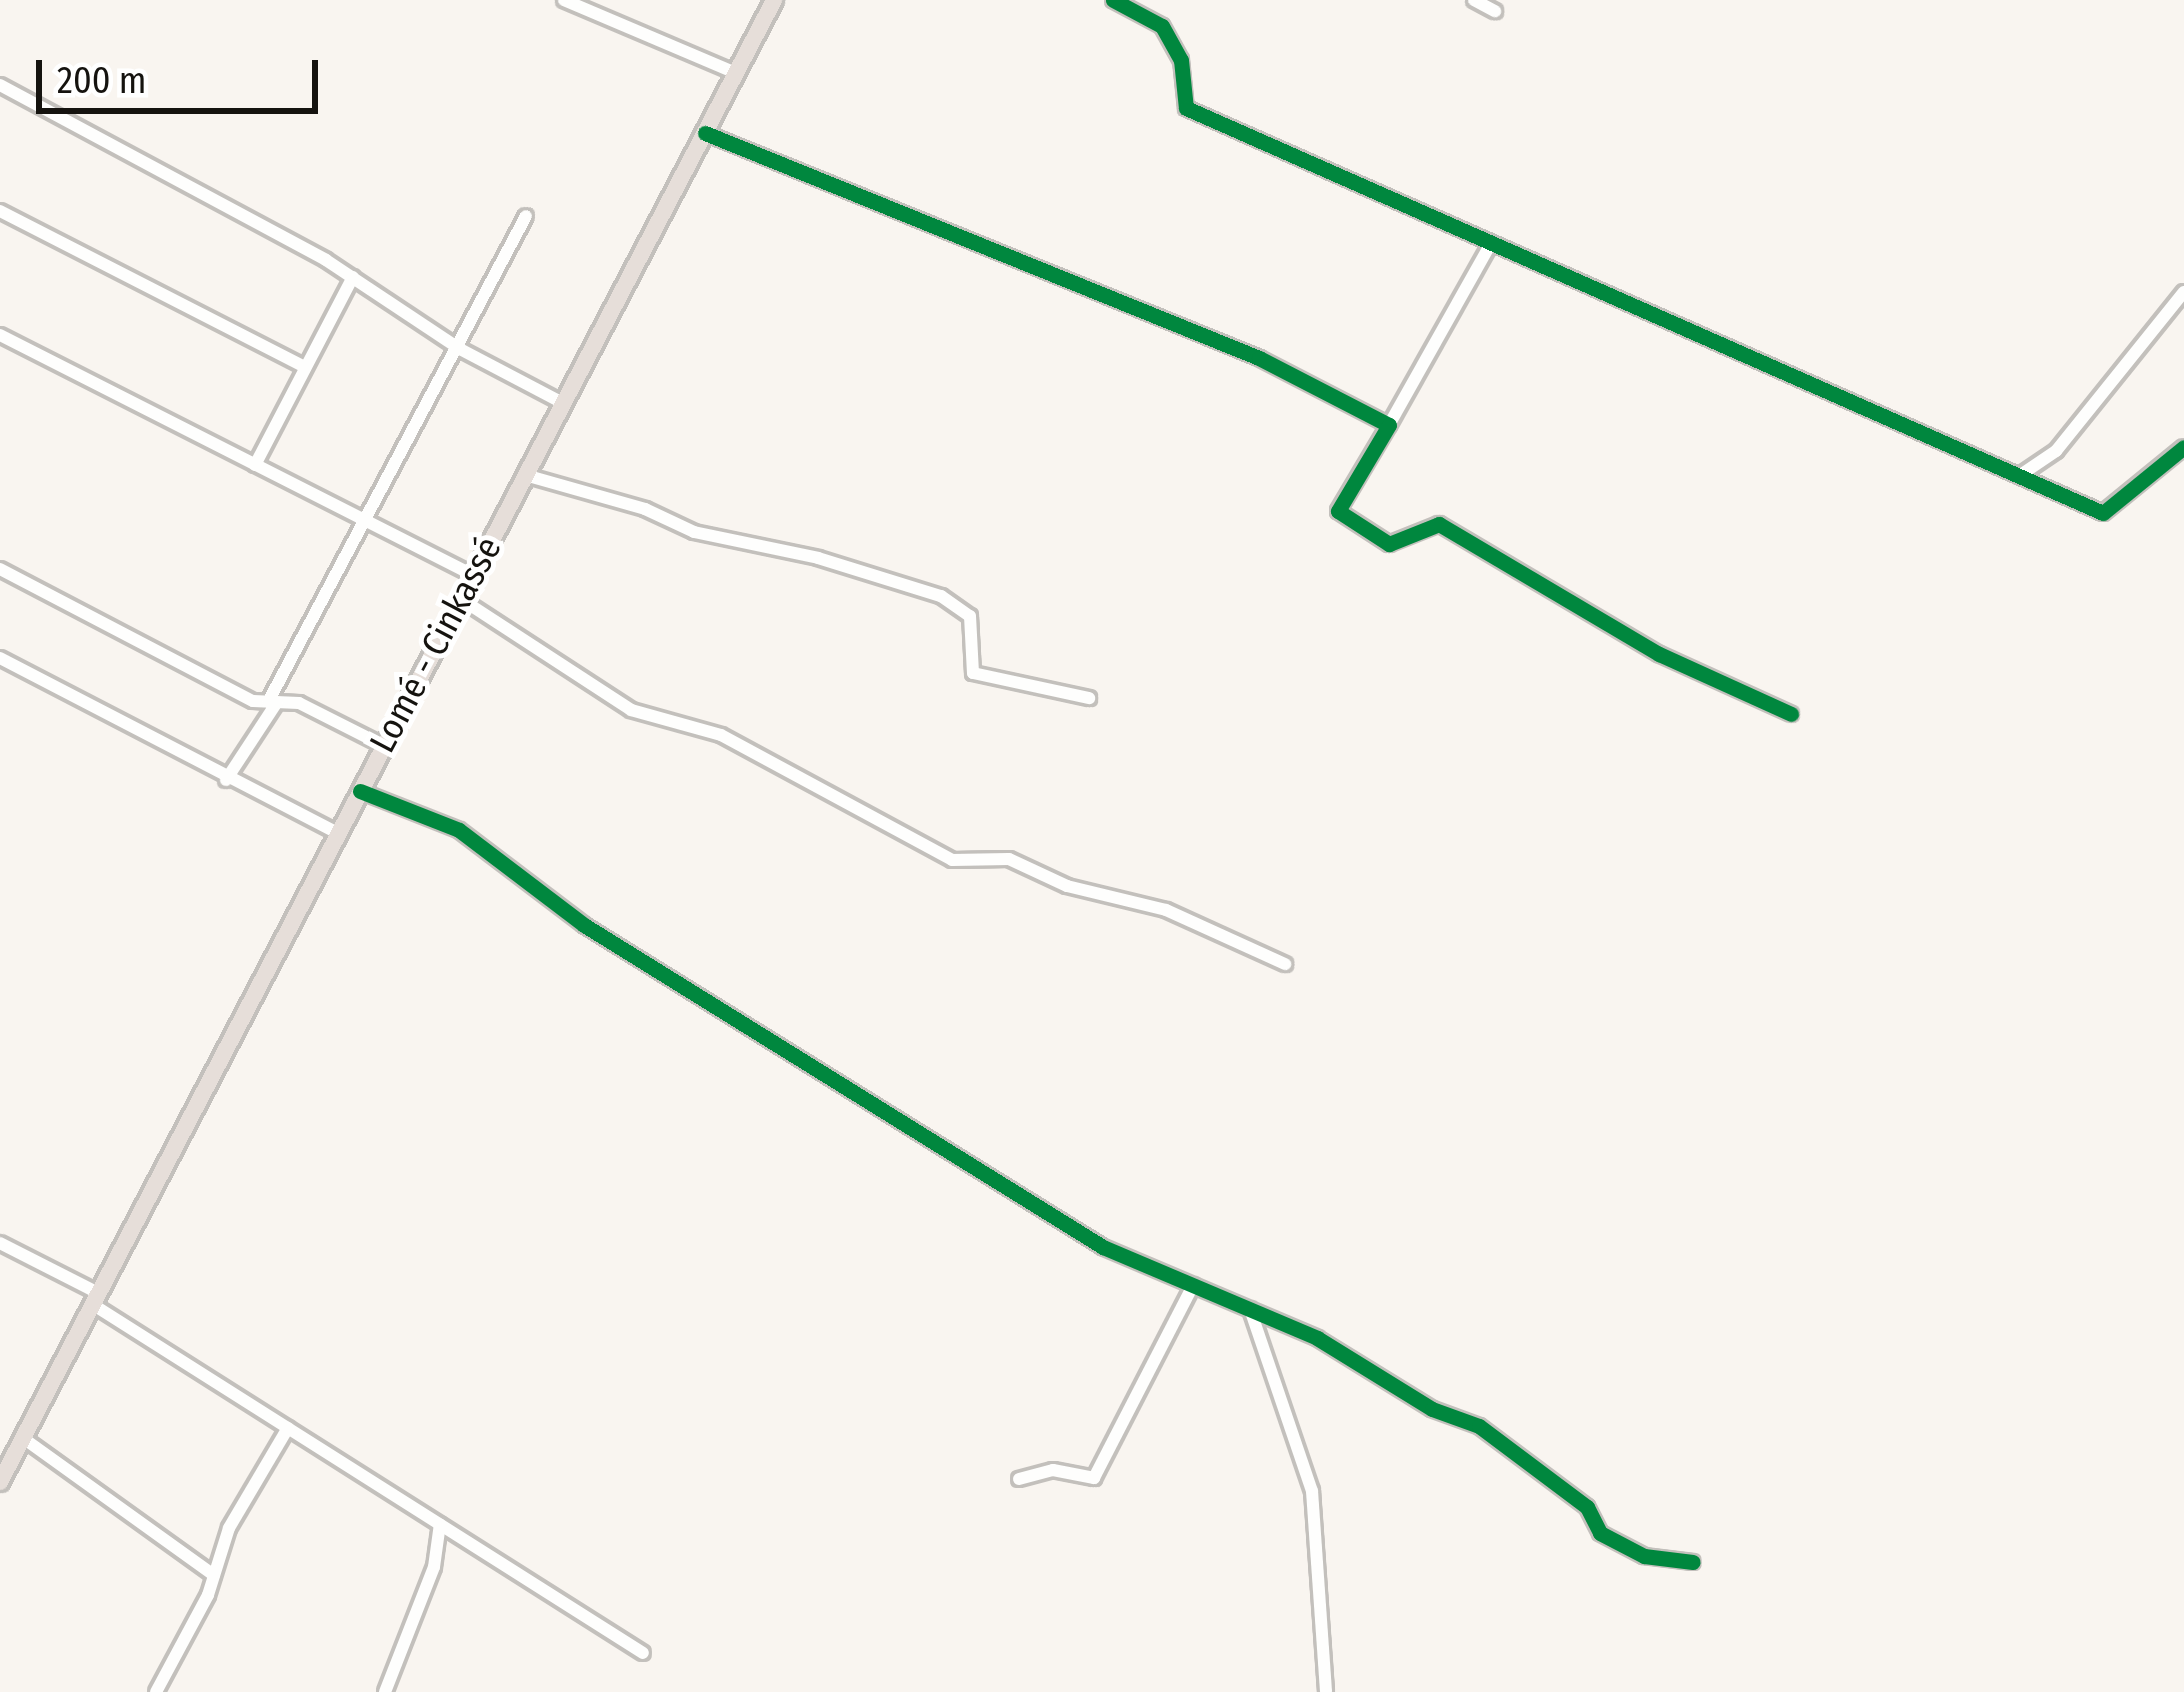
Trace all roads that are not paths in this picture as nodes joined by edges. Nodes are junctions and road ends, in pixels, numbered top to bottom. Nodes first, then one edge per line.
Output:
1 (564, 0) edge
2 (774, 0) edge
3 (1113, 0) edge
4 (1474, 0) edge
5 (1495, 11) dead end
6 (736, 73) junction
7 (0, 85) edge
8 (704, 133) junction
9 (0, 211) edge
10 (526, 216) dead end
11 (1490, 245) junction
12 (352, 277) junction
13 (2184, 292) edge
14 (0, 335) edge
15 (460, 349) junction
16 (305, 367) junction
17 (563, 403) junction
18 (1389, 425) junction
19 (2184, 447) edge
20 (255, 464) junction
21 (526, 475) junction
22 (2019, 476) junction
23 (364, 520) junction
24 (0, 569) edge
25 (473, 575) junction
26 (460, 599) junction
27 (0, 658) edge
28 (1089, 698) dead end
29 (273, 702) junction
30 (1791, 714) dead end
31 (384, 746) junction
32 (226, 781) junction
33 (360, 791) junction
34 (338, 833) junction
35 (1286, 964) dead end
36 (0, 1243) edge
37 (1193, 1285) junction
38 (95, 1299) junction
39 (1250, 1309) junction
40 (288, 1428) junction
41 (23, 1438) junction
42 (1019, 1479) dead end
43 (0, 1482) edge
44 (440, 1524) junction
45 (1693, 1562) dead end
46 (214, 1575) junction
47 (644, 1653) dead end
48 (156, 1692) edge
49 (385, 1692) edge
50 (1326, 1692) edge

1 - 6 street
2 - 6 highway, Lomé - Cinkassé
3 - 11 street
4 - 5 street
6 - 8 highway, Lomé - Cinkassé
7 - 12 street
8 - 17 highway, Lomé - Cinkassé
8 - 18 street
9 - 16 street
10 - 15 street
11 - 18 street
11 - 22 street
12 - 15 street
12 - 16 street
13 - 22 street
14 - 20 street
15 - 17 street
15 - 23 street
16 - 20 street
17 - 21 highway, Lomé - Cinkassé
18 - 30 street
19 - 22 street
20 - 23 street
21 - 25 highway, Lomé - Cinkassé
21 - 28 street
23 - 25 street
23 - 29 street
24 - 29 street
25 - 26 highway, Lomé - Cinkassé
26 - 31 highway, Lomé - Cinkassé
26 - 35 street
27 - 32 street
29 - 31 street
29 - 32 street
31 - 33 highway, Lomé - Cinkassé
32 - 34 street
33 - 34 highway, Lomé - Cinkassé
33 - 37 street
34 - 38 highway, Lomé - Cinkassé
36 - 38 street
37 - 39 street
37 - 42 street
38 - 40 street
38 - 41 highway, Lomé - Cinkassé
39 - 45 street
39 - 50 street
40 - 44 street
40 - 46 street
41 - 43 highway, Lomé - Cinkassé
41 - 46 street
44 - 47 street
44 - 49 street
46 - 48 street

